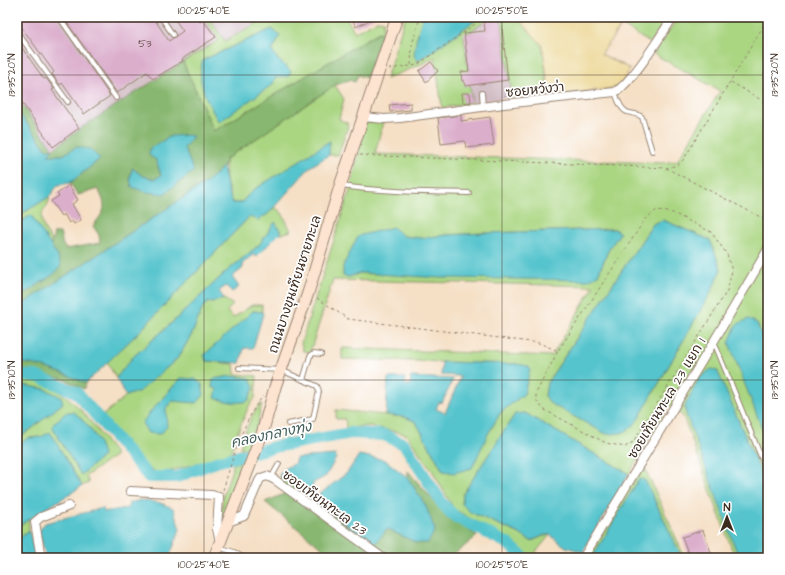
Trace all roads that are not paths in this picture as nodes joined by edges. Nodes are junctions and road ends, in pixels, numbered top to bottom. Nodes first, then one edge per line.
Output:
1 (59, 17) edge
2 (161, 17) edge
3 (397, 17) edge
4 (673, 17) edge
5 (17, 32) edge
6 (173, 35) dead end
7 (615, 92) junction
8 (482, 93) dead end
9 (116, 98) dead end
10 (68, 102) dead end
11 (483, 107) junction
12 (364, 117) junction
13 (652, 151) dead end
14 (340, 186) junction
15 (469, 193) dead end
16 (768, 249) edge
17 (714, 341) junction
18 (321, 354) dead end
19 (238, 368) dead end
20 (281, 370) junction
21 (303, 380) junction
22 (288, 424) dead end
23 (279, 464) dead end
24 (768, 474) edge
25 (271, 478) junction
26 (130, 491) dead end
27 (69, 506) dead end
28 (228, 522) junction
29 (219, 544) junction
30 (41, 558) edge
31 (214, 558) edge
32 (244, 558) edge
33 (383, 558) edge
34 (582, 558) edge

1 - 9 lane
2 - 6 lane
3 - 12 main road, ถนนบางขุนเทียนชายทะเล
4 - 7 street
5 - 10 lane
7 - 11 street, ซอยหวังว่า
7 - 13 lane
8 - 11 lane
11 - 12 street, ซอยหวังว่า
12 - 14 main road, ถนนบางขุนเทียนชายทะเล
14 - 15 lane
14 - 20 main road, ถนนบางขุนเทียนชายทะเล
16 - 17 street, ซอยเทียนทะเล 23 แยก 1
17 - 24 lane
17 - 34 street, ซอยเทียนทะเล 23 แยก 1
18 - 21 lane
19 - 20 lane
20 - 21 lane
20 - 28 main road, ถนนบางขุนเทียนชายทะเล
21 - 22 lane
23 - 25 lane
25 - 28 street, ซอยเทียนทะเล 23
25 - 33 street, ซอยเทียนทะเล 23
26 - 29 street
27 - 30 street
28 - 29 main road, ถนนบางขุนเทียนชายทะเล
29 - 31 main road, ถนนบางขุนเทียนชายทะเล
29 - 32 lane

